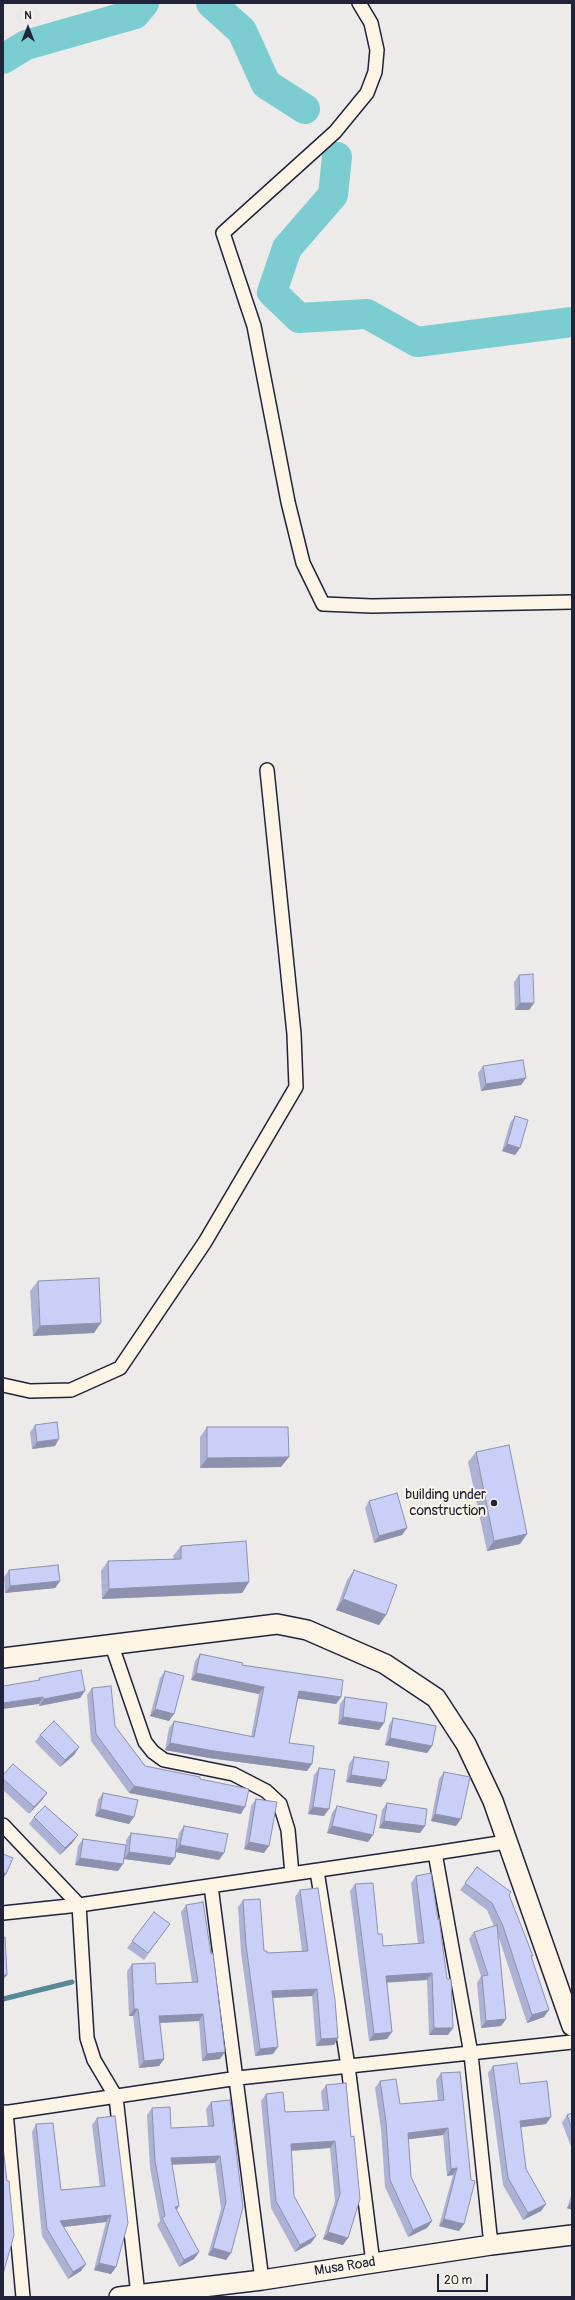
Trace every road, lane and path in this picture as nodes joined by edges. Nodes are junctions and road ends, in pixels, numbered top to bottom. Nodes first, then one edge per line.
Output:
1 (360, 3) edge
2 (572, 602) edge
3 (267, 770) dead end
4 (3, 1385) edge
5 (111, 1643) junction
6 (3, 1658) edge
7 (3, 1825) edge
8 (506, 1842) junction
9 (435, 1853) junction
10 (318, 1871) junction
11 (292, 1874) junction
12 (211, 1886) junction
13 (79, 1905) junction
14 (3, 1913) edge
15 (572, 2026) edge
16 (572, 2042) edge
17 (471, 2054) junction
18 (348, 2066) junction
19 (238, 2078) junction
20 (116, 2097) junction
21 (4, 2113) edge
22 (572, 2235) edge
23 (491, 2245) junction
24 (373, 2263) junction
25 (262, 2280) junction
26 (138, 2295) junction
27 (23, 2297) edge
28 (119, 2297) edge

1 - 2 street
3 - 4 street
5 - 6 street
5 - 8 street
5 - 11 street
7 - 13 street
8 - 9 street
8 - 15 street
9 - 10 street
9 - 17 street
10 - 11 street
10 - 18 street
11 - 12 street
12 - 13 street
12 - 19 street
13 - 14 street
13 - 20 street
16 - 17 street
17 - 18 street
17 - 23 street
18 - 19 street
18 - 24 street
19 - 20 street
19 - 25 street
20 - 21 street
20 - 26 street
21 - 27 street
22 - 23 street, Musa Road
23 - 24 street, Musa Road
24 - 25 street, Musa Road
25 - 26 street, Musa Road
26 - 28 street, Musa Road

